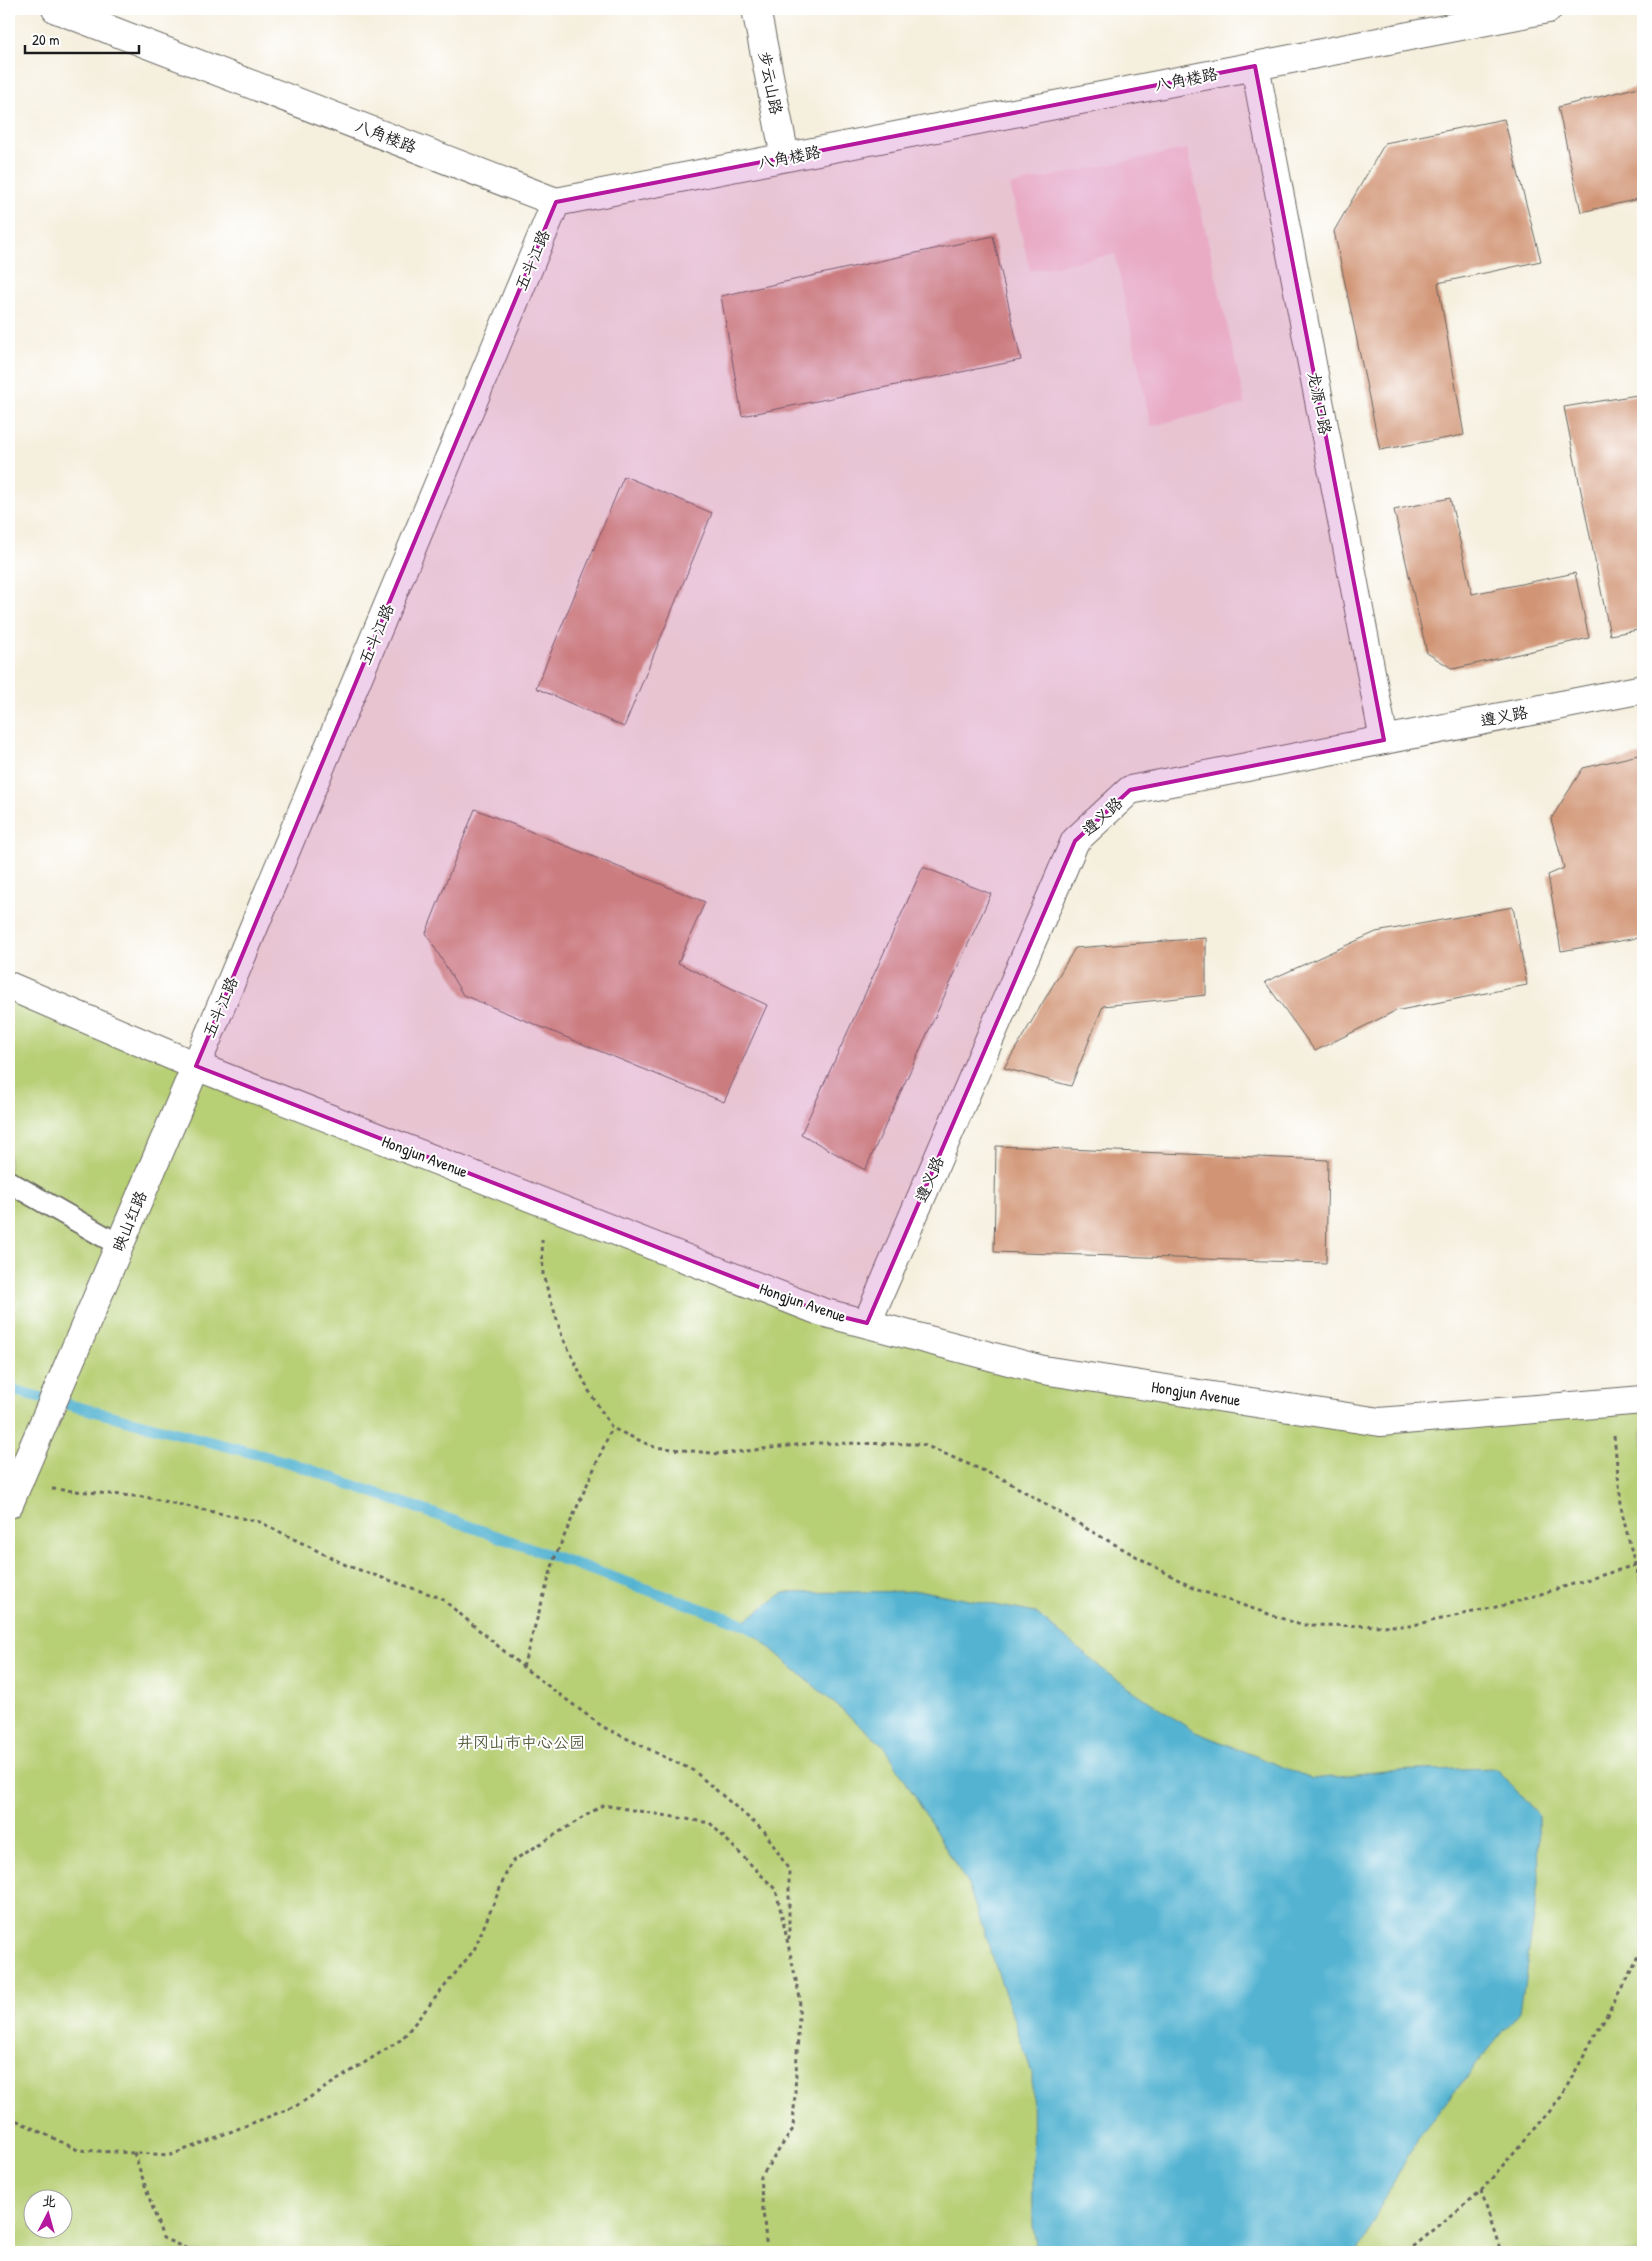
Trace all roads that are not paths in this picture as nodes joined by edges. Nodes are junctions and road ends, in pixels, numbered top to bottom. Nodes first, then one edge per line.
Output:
1 (56, 9) edge
2 (756, 9) edge
3 (1548, 9) edge
4 (1256, 66) junction
5 (785, 157) junction
6 (556, 202) junction
7 (1643, 689) edge
8 (1384, 740) junction
9 (9, 986) edge
10 (196, 1066) junction
11 (9, 1182) edge
12 (119, 1245) junction
13 (867, 1323) junction
14 (1643, 1400) edge
15 (13, 1495) edge

1 - 6 street, 八角楼路
2 - 5 street, 步云山路
3 - 4 street, 八角楼路
4 - 5 street, 八角楼路
4 - 8 street, 龙源口路
5 - 6 street, 八角楼路
6 - 10 street, 五斗江路
7 - 8 street, 遵义路
8 - 13 street, 遵义路
9 - 10 street, Hongjun Avenue
10 - 12 street, 映山红路
10 - 13 street, Hongjun Avenue
11 - 12 lane
12 - 15 street, 映山红路
13 - 14 street, Hongjun Avenue

